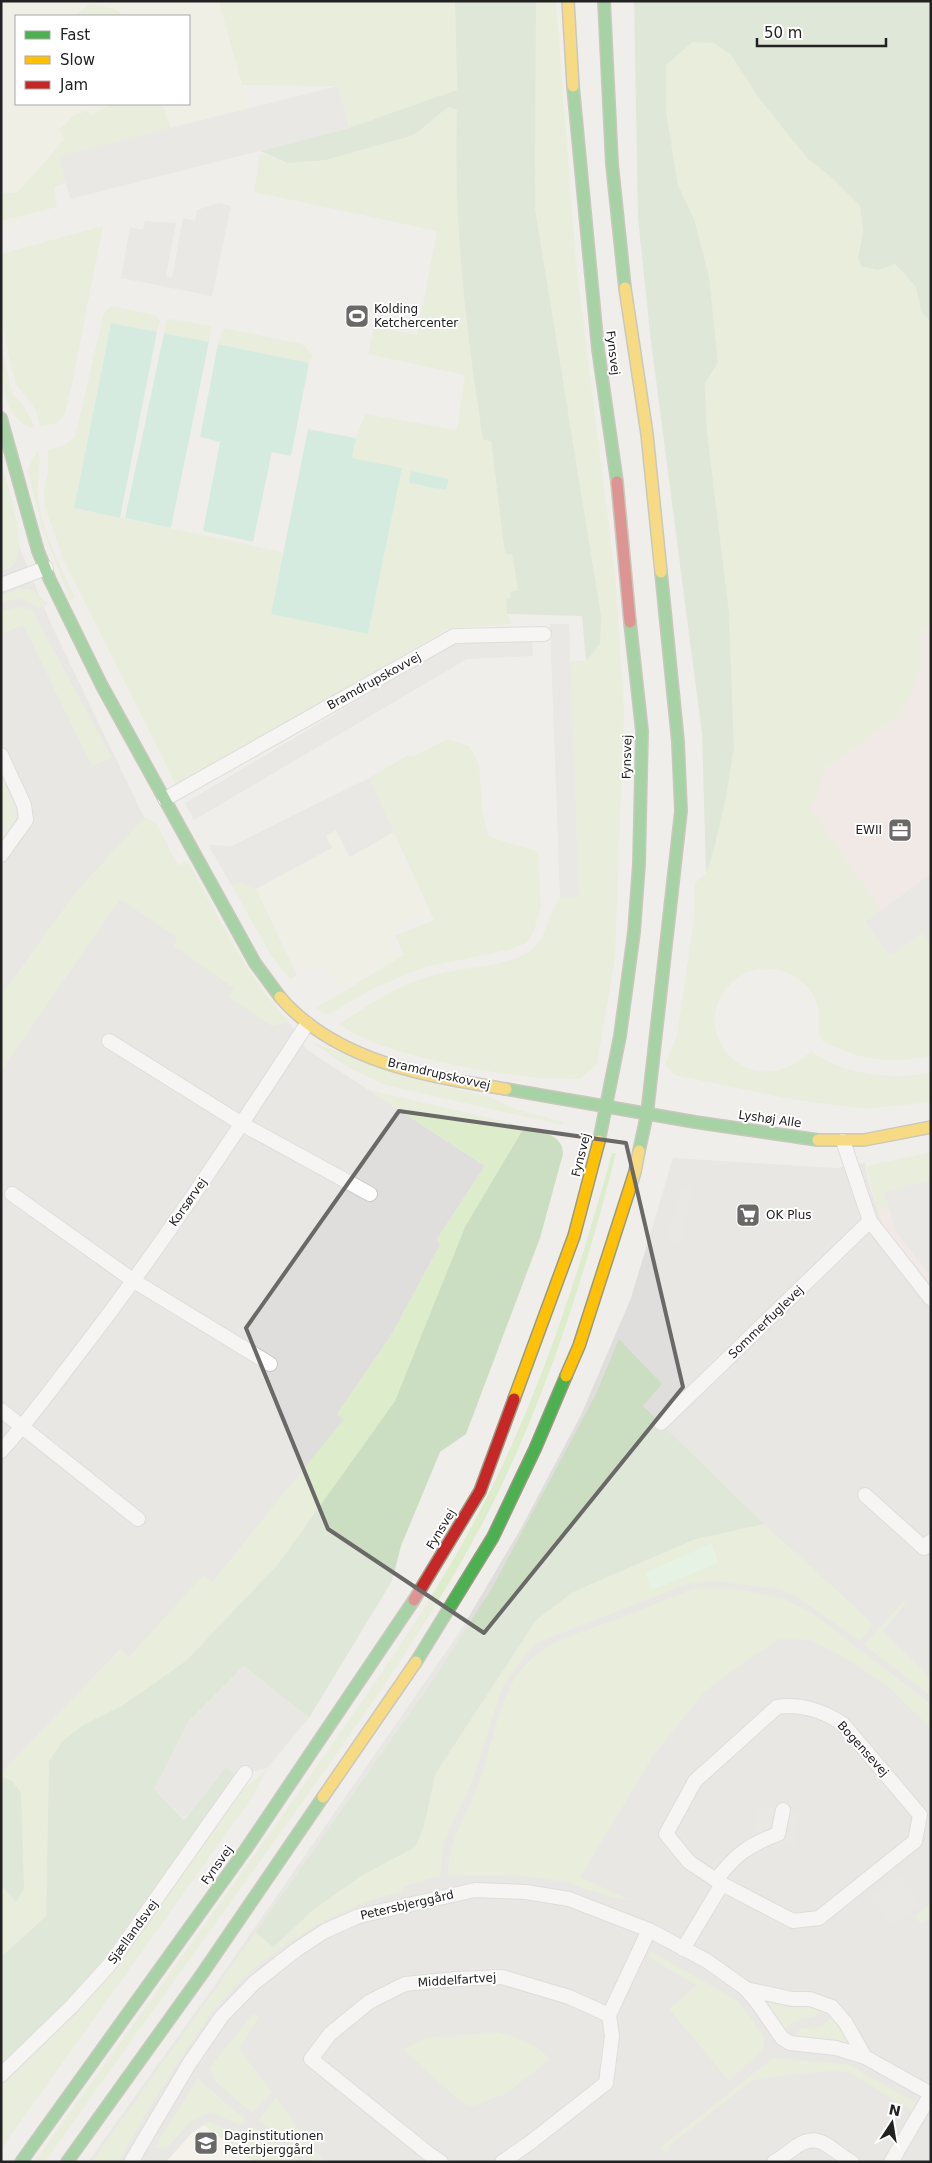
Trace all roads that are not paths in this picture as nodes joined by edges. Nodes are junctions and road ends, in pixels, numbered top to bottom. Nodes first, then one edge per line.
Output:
1 (568, 1) edge
2 (604, 1) edge
3 (1, 418) edge
4 (46, 568) junction
5 (1, 585) edge
6 (544, 634) dead end
7 (1, 755) edge
8 (164, 799) junction
9 (1, 855) edge
10 (307, 1024) junction
11 (109, 1041) dead end
12 (606, 1107) junction
13 (646, 1114) junction
14 (242, 1124) junction
15 (931, 1128) edge
16 (843, 1142) junction
17 (12, 1194) dead end
18 (370, 1194) dead end
19 (870, 1221) junction
20 (134, 1281) junction
21 (931, 1299) edge
22 (270, 1364) dead end
23 (1, 1410) edge
24 (661, 1423) dead end
25 (22, 1427) junction
26 (1, 1450) edge
27 (865, 1495) dead end
28 (138, 1519) dead end
29 (931, 1541) edge
30 (245, 1773) dead end
31 (783, 1810) dead end
32 (719, 1882) junction
33 (650, 1930) junction
34 (683, 1949) junction
35 (745, 1988) junction
36 (609, 2015) junction
37 (865, 2057) junction
38 (1, 2076) edge
39 (931, 2094) edge
40 (21, 2162) edge
41 (67, 2162) edge
42 (131, 2162) edge
43 (441, 2162) edge
44 (502, 2162) edge
45 (774, 2162) edge
46 (852, 2162) edge
47 (891, 2162) edge

1 - 12 main road, Fynsvej
2 - 13 main road, Fynsvej
3 - 4 main road, Bramdrupskovvej
4 - 5 street
4 - 8 main road, Bramdrupskovvej
6 - 8 street, Bramdrupskovvej
7 - 9 street
8 - 10 main road, Bramdrupskovvej
10 - 12 main road, Bramdrupskovvej
10 - 14 street, Korsørvej
11 - 14 street
12 - 13 main road, Lyshøj Alle
12 - 40 main road, Fynsvej
13 - 16 main road, Lyshøj Alle
13 - 41 main road, Fynsvej
14 - 18 street
14 - 20 street, Korsørvej
15 - 16 main road, Lyshøj Alle
16 - 19 street
17 - 20 street
19 - 21 street
19 - 24 street, Sommerfuglevej
20 - 22 street
20 - 25 street, Korsørvej
23 - 25 street
25 - 26 street, Korsørvej
25 - 28 street
27 - 29 street
30 - 38 street, Sjællandsvej
31 - 32 street
32 - 32 street, Bogensevej
32 - 34 street
33 - 34 street, Petersbjerggård
33 - 36 street
33 - 42 street, Petersbjerggård
34 - 35 street, Petersbjerggård
35 - 37 street, Petersbjerggård
35 - 37 street, Petersbjerggård
36 - 43 street, Middelfartvej
36 - 44 street
37 - 39 street, Petersbjerggård
39 - 47 street
45 - 46 street

